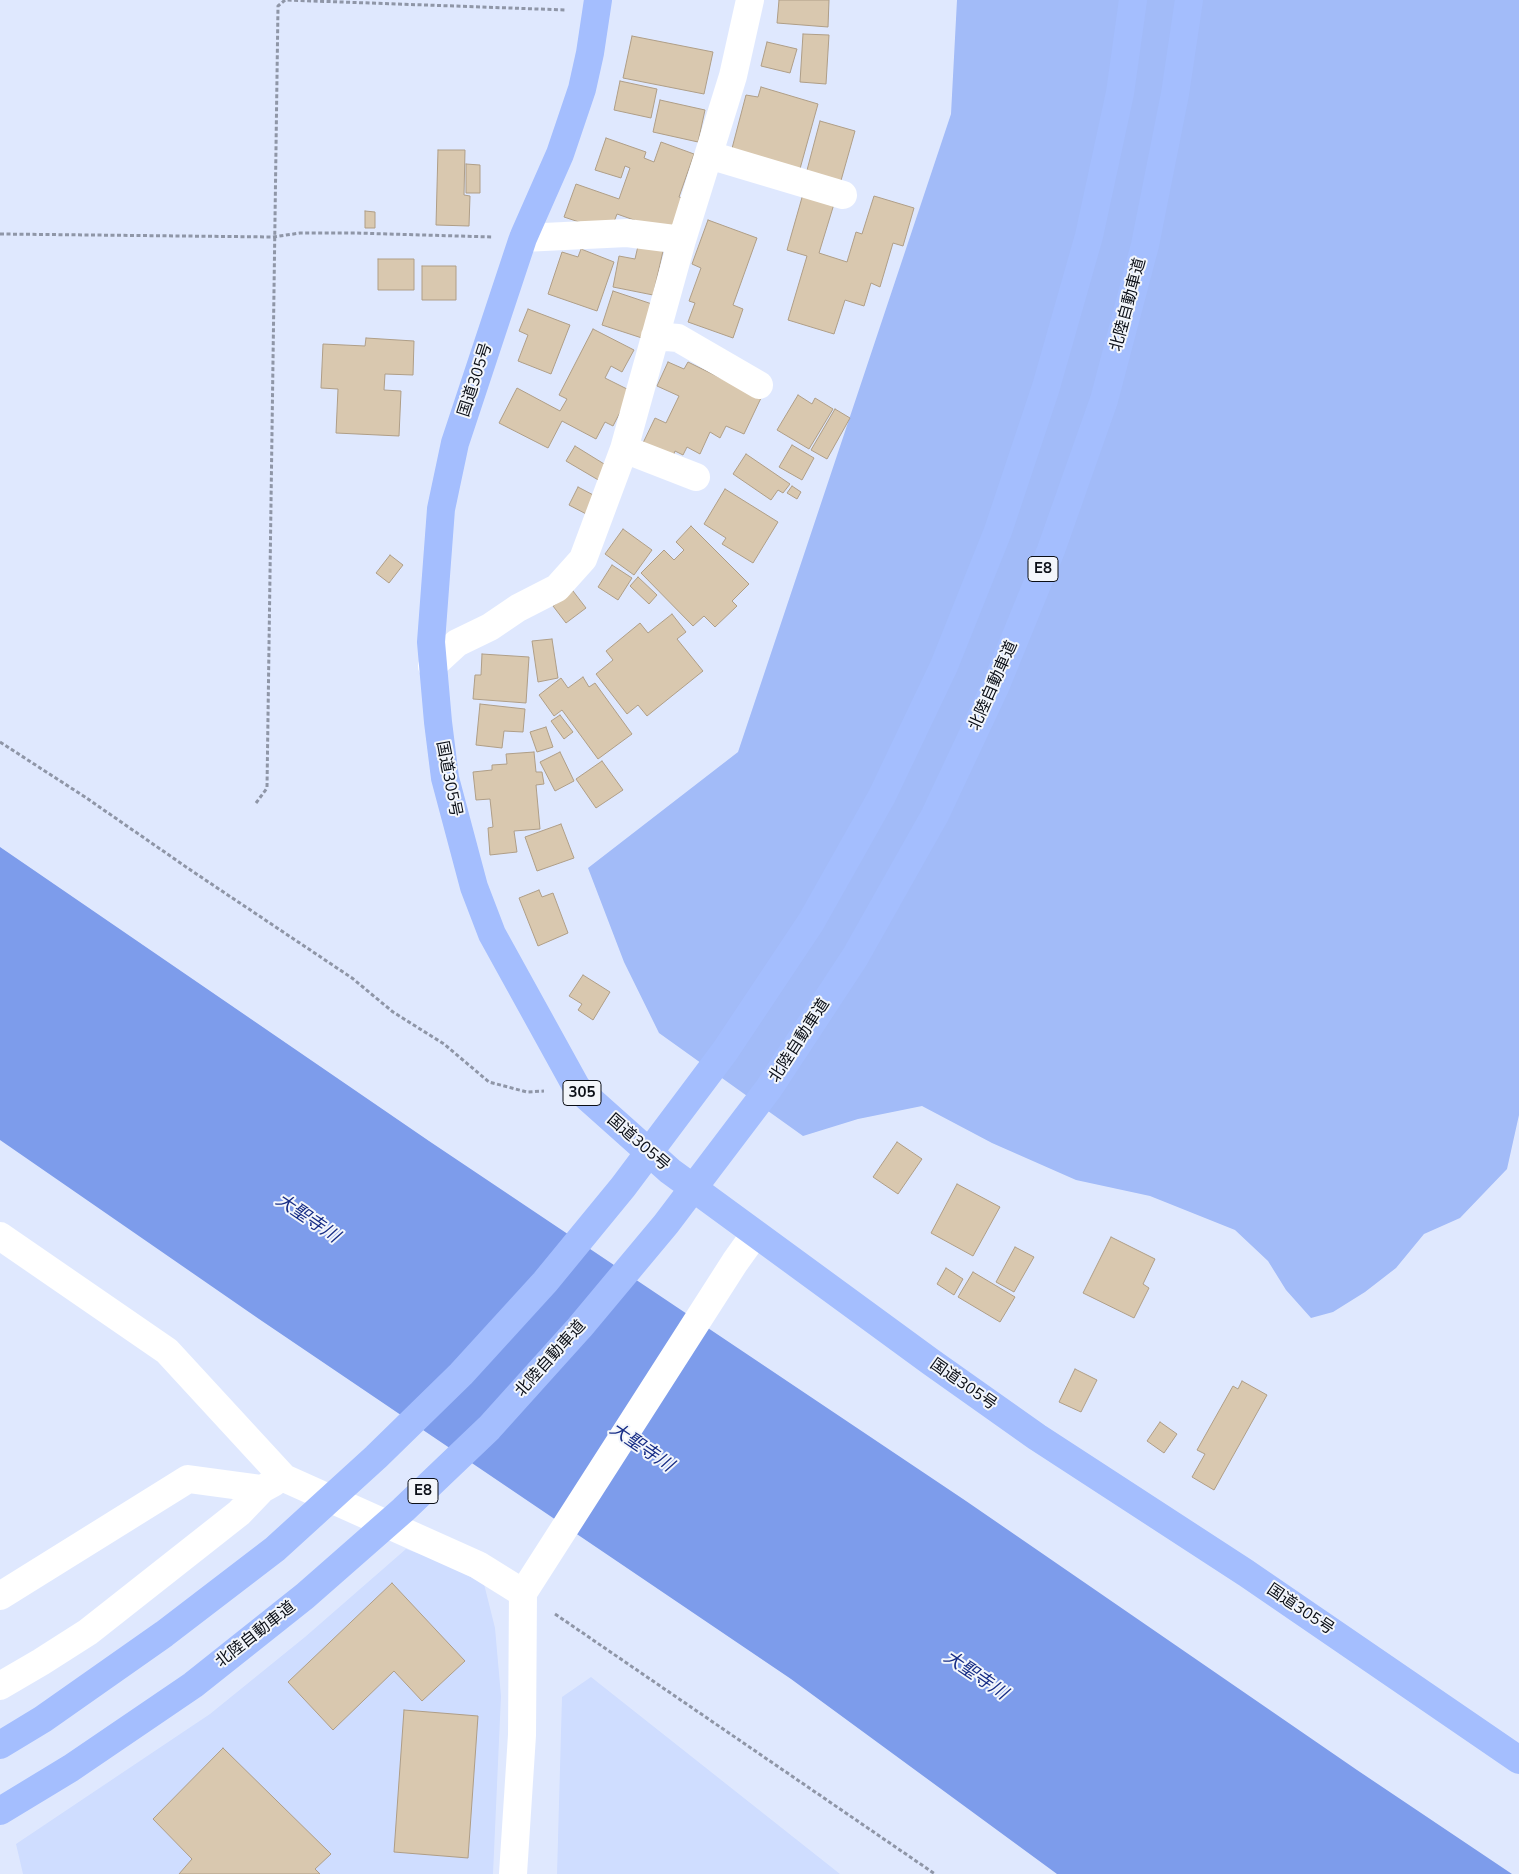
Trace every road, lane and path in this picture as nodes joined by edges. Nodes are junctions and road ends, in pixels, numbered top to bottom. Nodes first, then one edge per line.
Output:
1 (750, 0) edge
2 (1133, 0) edge
3 (1189, 0) edge
4 (416, 2) edge
5 (597, 5) edge
6 (709, 154) junction
7 (843, 195) dead end
8 (0, 234) edge
9 (274, 237) junction
10 (523, 238) junction
11 (682, 240) junction
12 (655, 336) junction
13 (760, 386) dead end
14 (624, 449) junction
15 (696, 477) dead end
16 (432, 666) junction
17 (0, 742) edge
18 (256, 803) dead end
19 (577, 1088) junction
20 (756, 1234) junction
21 (0, 1236) edge
22 (273, 1483) junction
23 (523, 1593) junction
24 (0, 1596) edge
25 (0, 1686) edge
26 (0, 1745) edge
27 (1519, 1760) edge
28 (0, 1811) edge
29 (513, 1874) edge
30 (935, 1874) edge

1 - 6 street
2 - 26 highway
3 - 28 highway, 北陸自動車道 / E8
4 - 5 path
4 - 9 path
5 - 10 highway, 国道305号 / 305
6 - 7 street
6 - 11 street
8 - 9 path
9 - 10 path
9 - 18 path
10 - 11 street
10 - 16 highway, 国道305号 / 305
11 - 12 street
12 - 13 street
12 - 14 street
14 - 15 street
14 - 16 street
16 - 19 highway, 国道305号 / 305
17 - 19 path
19 - 20 highway, 国道305号 / 305
20 - 23 street
20 - 27 highway, 国道305号 / 305
21 - 22 street
22 - 23 street
22 - 24 street
22 - 25 street
23 - 29 street
23 - 30 path

